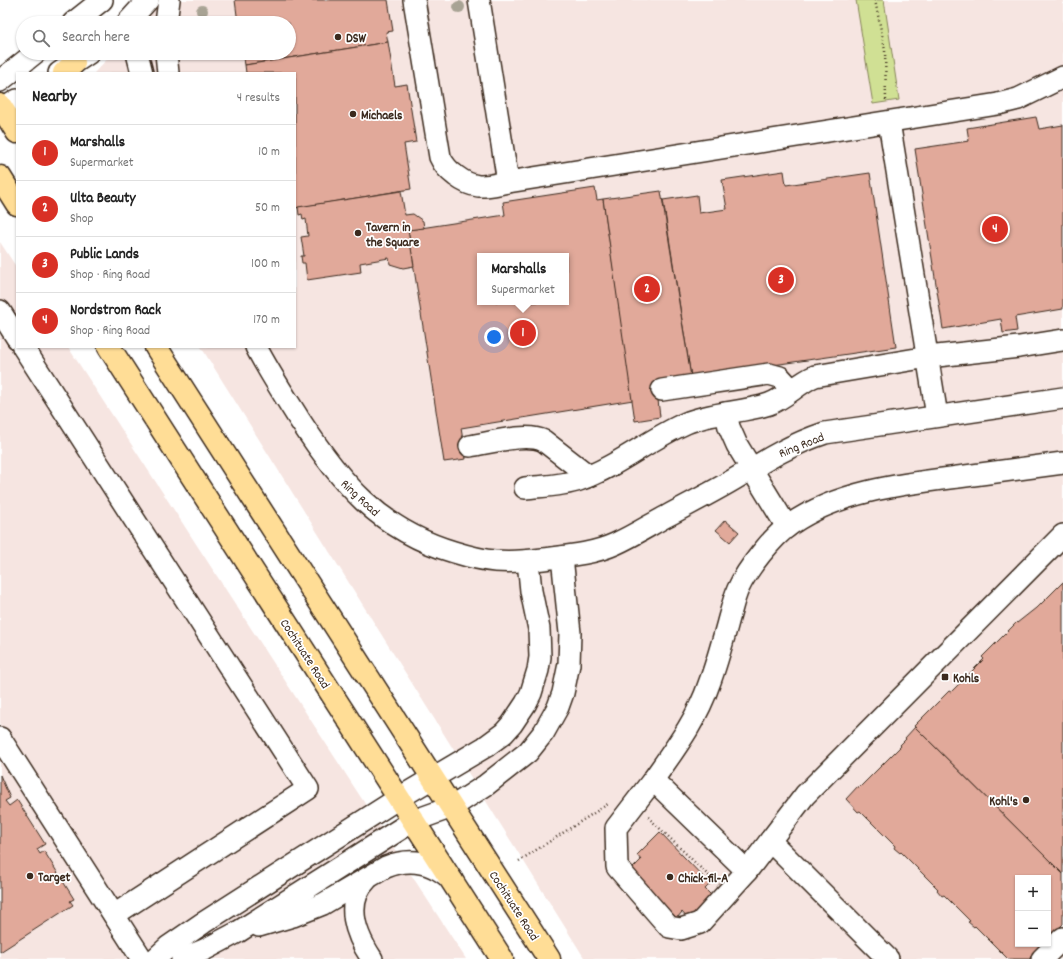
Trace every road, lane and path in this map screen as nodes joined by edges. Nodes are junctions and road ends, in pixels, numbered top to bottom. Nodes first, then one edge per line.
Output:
1 (102, 0) edge
2 (108, 0) edge
3 (148, 0) edge
4 (169, 0) edge
5 (414, 0) edge
6 (479, 0) edge
7 (875, 0) edge
8 (82, 16) edge
9 (118, 16) edge
10 (134, 16) edge
11 (167, 16) edge
12 (26, 60) edge
13 (139, 60) edge
14 (167, 60) edge
15 (142, 72) edge
16 (168, 72) edge
17 (1063, 77) edge
18 (0, 81) edge
19 (5, 106) edge
20 (889, 122) junction
21 (16, 130) edge
22 (0, 178) edge
23 (508, 182) junction
24 (16, 202) edge
25 (0, 311) edge
26 (16, 336) edge
27 (1063, 340) edge
28 (24, 348) edge
29 (110, 348) edge
30 (157, 348) edge
31 (257, 348) edge
32 (928, 357) junction
33 (662, 390) dead end
34 (792, 390) junction
35 (1063, 398) edge
36 (726, 413) junction
37 (937, 416) junction
38 (470, 446) dead end
39 (1063, 463) edge
40 (751, 468) junction
41 (589, 476) junction
42 (525, 488) dead end
43 (787, 527) junction
44 (1063, 535) edge
45 (562, 557) junction
46 (528, 560) junction
47 (0, 738) edge
48 (434, 778) junction
49 (653, 780) junction
50 (399, 798) junction
51 (452, 807) junction
52 (413, 821) junction
53 (770, 840) junction
54 (747, 872) junction
55 (368, 877) junction
56 (452, 881) junction
57 (114, 915) junction
58 (238, 932) junction
59 (1063, 938) edge
60 (369, 955) edge
61 (142, 959) edge
62 (155, 959) edge
63 (182, 959) edge
64 (502, 959) edge
65 (549, 959) edge
66 (888, 959) edge
67 (1042, 959) edge

1 - 8 street
2 - 9 street
3 - 10 street
4 - 11 street
5 - 23 street
6 - 23 street
7 - 20 path
12 - 18 street
13 - 15 street
14 - 16 street
17 - 20 street
19 - 21 main road
20 - 23 street
20 - 32 street
22 - 24 main road
25 - 26 street
27 - 32 street
28 - 57 street
29 - 50 main road, Cochituate Road
30 - 48 main road, Cochituate Road
31 - 46 street, Ring Road
32 - 34 street
32 - 37 street
33 - 34 street
34 - 36 street
35 - 37 street, Ring Road
36 - 40 street
36 - 41 street
37 - 40 street, Ring Road
38 - 41 street
39 - 43 street
40 - 43 street
40 - 45 street, Ring Road
41 - 42 street
43 - 49 street
44 - 53 street
45 - 46 street, Ring Road
45 - 51 street
46 - 48 street
47 - 57 street
48 - 50 street
48 - 51 main road, Cochituate Road
49 - 54 street
49 - 54 street
50 - 52 main road, Cochituate Road
50 - 62 street
51 - 52 street
51 - 65 main road, Cochituate Road
52 - 56 main road, Cochituate Road
52 - 58 street
53 - 54 street
53 - 66 street
55 - 56 street
55 - 58 street
55 - 60 street
56 - 64 main road, Cochituate Road
57 - 61 street
58 - 63 street
59 - 67 street

